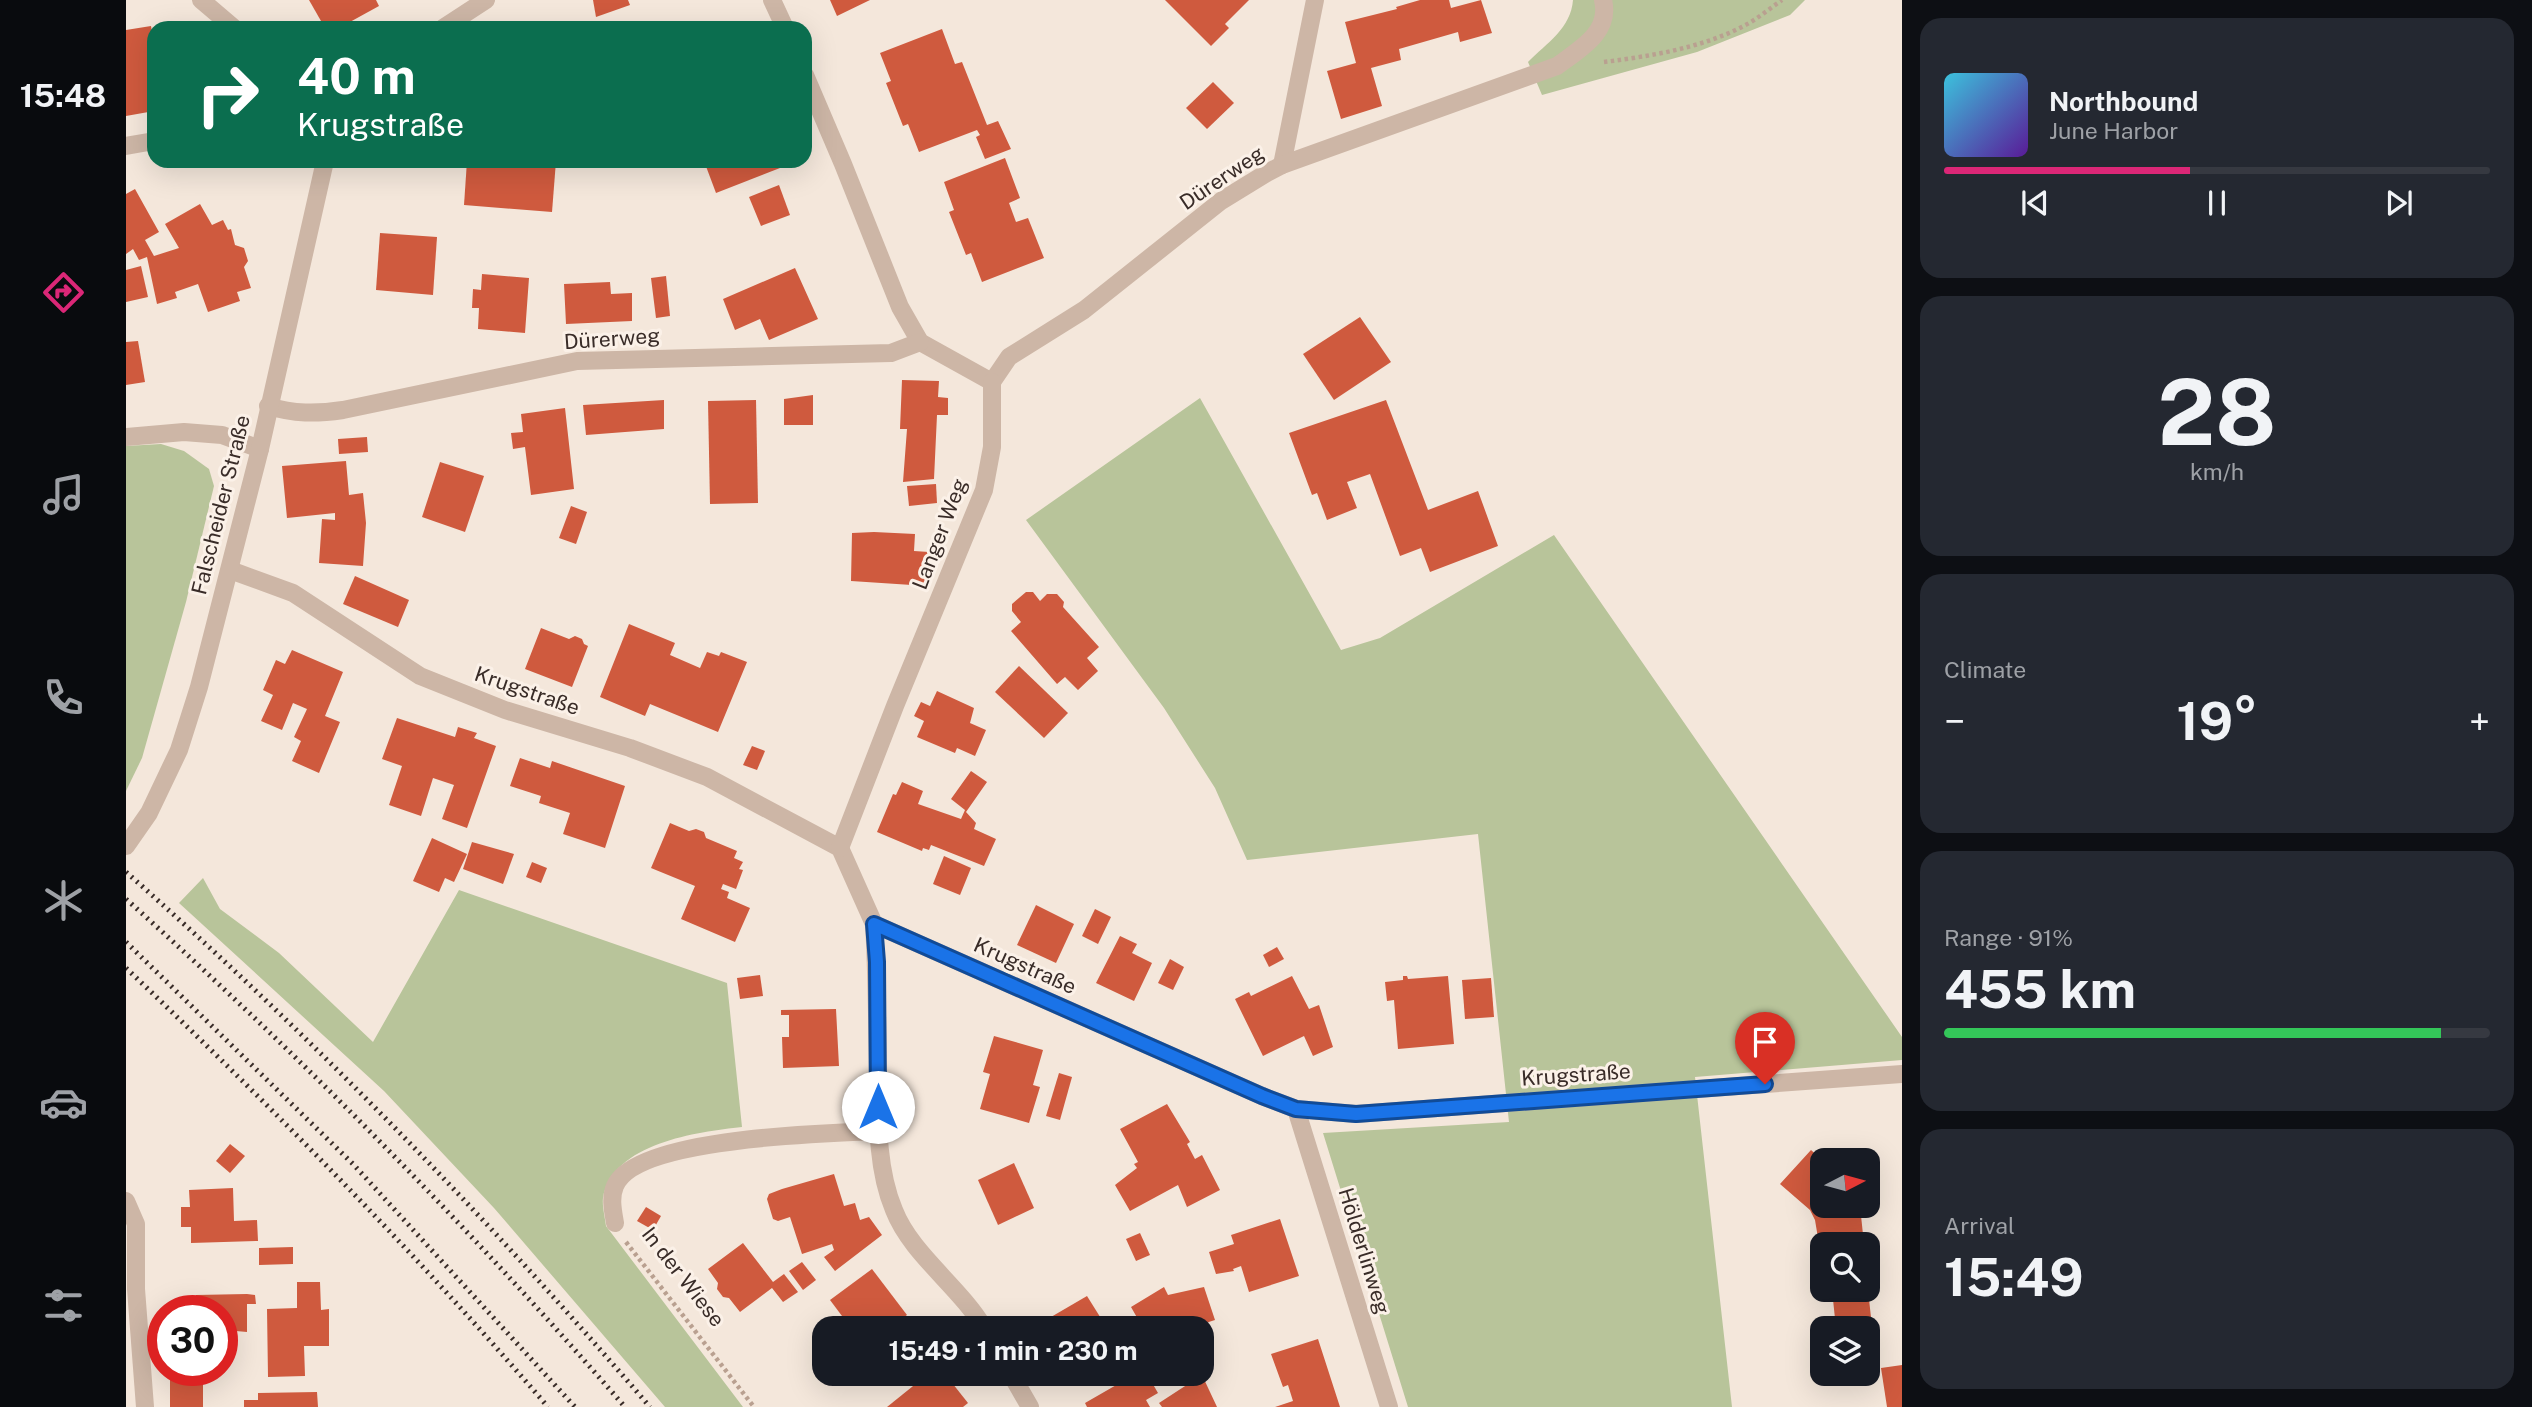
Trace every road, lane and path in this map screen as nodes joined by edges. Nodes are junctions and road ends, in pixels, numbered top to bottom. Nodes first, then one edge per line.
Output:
1 (201, 0) edge
2 (486, 0) edge
3 (772, 0) edge
4 (1315, 0) edge
5 (1603, 0) edge
6 (1782, 0) edge
7 (226, 21) edge
8 (454, 21) edge
9 (782, 21) edge
10 (1601, 63) dead end
11 (812, 91) edge
12 (147, 142) edge
13 (126, 146) edge
14 (1282, 165) junction
15 (318, 168) edge
16 (920, 342) junction
17 (992, 383) junction
18 (268, 406) junction
19 (126, 437) edge
20 (260, 449) junction
21 (230, 570) junction
22 (126, 846) edge
23 (840, 848) junction
24 (874, 924) junction
25 (1902, 1074) edge
26 (1296, 1109) junction
27 (878, 1130) junction
28 (126, 1201) edge
29 (615, 1223) joint
30 (977, 1316) edge
31 (1018, 1386) edge
32 (145, 1407) edge
33 (754, 1407) edge
34 (1030, 1407) edge
35 (1389, 1407) edge

1 - 7 street
2 - 8 street
3 - 9 street
4 - 14 street
5 - 14 street, Dürerweg
6 - 10 path
11 - 16 street
12 - 13 street
14 - 17 street, Dürerweg
15 - 18 street, Falscheider Straße
16 - 17 street
16 - 18 street, Dürerweg
17 - 23 street, Langer Weg
18 - 20 street, Falscheider Straße
19 - 20 street
20 - 21 street, Falscheider Straße
21 - 22 street, Falscheider Straße
21 - 23 street, Krugstraße
23 - 24 street
24 - 26 street, Krugstraße
24 - 27 street
25 - 26 street, Krugstraße
26 - 35 street, Hölderlinweg
27 - 29 street, In der Wiese
27 - 30 street
28 - 32 street
29 - 33 path, In der Wiese
31 - 34 street

